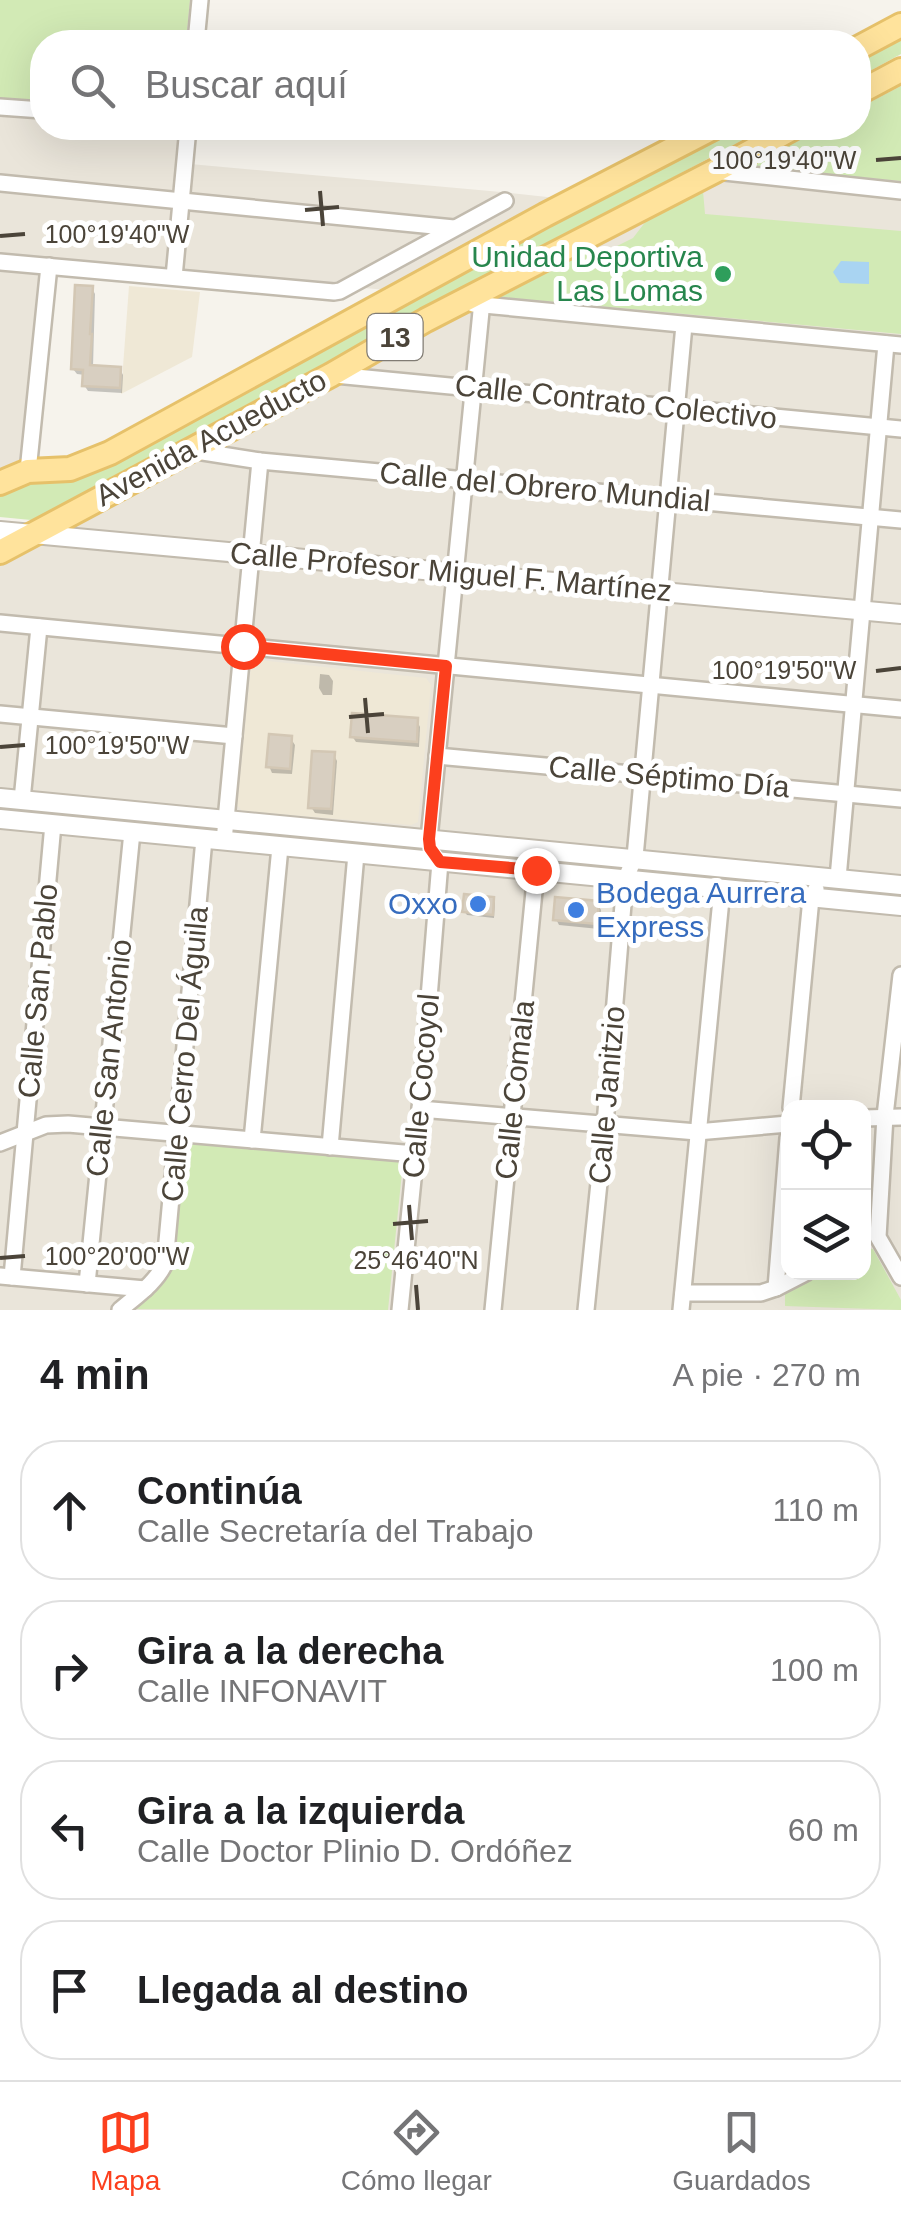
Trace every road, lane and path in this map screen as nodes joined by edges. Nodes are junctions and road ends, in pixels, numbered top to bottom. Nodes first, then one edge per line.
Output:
1 (200, 0) edge
2 (901, 25) edge
3 (197, 30) edge
4 (871, 41) edge
5 (901, 70) edge
6 (871, 86) edge
7 (0, 107) edge
8 (30, 109) edge
9 (187, 140) edge
10 (689, 140) edge
11 (771, 140) edge
12 (715, 171) junction
13 (0, 182) edge
14 (901, 191) edge
15 (182, 200) junction
16 (505, 201) dead end
17 (456, 228) junction
18 (0, 262) edge
19 (49, 266) junction
20 (174, 277) junction
21 (474, 300) junction
22 (684, 324) junction
23 (893, 344) edge
24 (330, 374) junction
25 (473, 388) junction
26 (676, 408) junction
27 (878, 427) junction
28 (901, 430) edge
29 (190, 450) junction
30 (260, 461) junction
31 (28, 471) junction
32 (464, 480) junction
33 (0, 483) edge
34 (668, 498) junction
35 (870, 517) junction
36 (901, 520) edge
37 (0, 530) edge
38 (32, 534) junction
39 (0, 552) edge
40 (252, 553) junction
41 (455, 572) junction
42 (660, 592) junction
43 (862, 610) junction
44 (901, 614) edge
45 (0, 623) edge
46 (39, 627) junction
47 (243, 646) junction
48 (446, 666) junction
49 (651, 685) junction
50 (854, 704) junction
51 (901, 709) edge
52 (0, 714) edge
53 (30, 716) junction
54 (234, 736) junction
55 (437, 756) junction
56 (643, 775) junction
57 (846, 794) junction
58 (0, 798) edge
59 (901, 799) edge
60 (22, 800) junction
61 (0, 819) edge
62 (226, 820) junction
63 (53, 824) junction
64 (132, 832) junction
65 (340, 832) junction
66 (429, 839) junction
67 (204, 840) junction
68 (224, 841) junction
69 (280, 847) junction
70 (347, 853) junction
71 (636, 857) junction
72 (440, 862) junction
73 (536, 870) junction
74 (830, 877) junction
75 (625, 880) junction
76 (901, 884) edge
77 (722, 888) junction
78 (811, 898) junction
79 (901, 906) edge
80 (901, 975) edge
81 (792, 1100) edge
82 (420, 1109) junction
83 (514, 1116) junction
84 (893, 1116) edge
85 (605, 1124) junction
86 (781, 1125) edge
87 (102, 1126) junction
88 (24, 1132) junction
89 (697, 1132) junction
90 (178, 1134) junction
91 (252, 1140) junction
92 (0, 1143) edge
93 (330, 1147) junction
94 (416, 1154) junction
95 (784, 1190) edge
96 (871, 1240) edge
97 (6, 1276) edge
98 (901, 1277) edge
99 (792, 1280) edge
100 (88, 1284) junction
101 (776, 1288) junction
102 (146, 1289) junction
103 (683, 1293) junction
104 (120, 1310) edge
105 (400, 1310) edge
106 (493, 1310) edge
107 (586, 1310) edge
108 (682, 1310) edge

1 - 3 street
2 - 4 main road
5 - 6 main road
7 - 8 street
9 - 15 street
10 - 31 main road, Avenida Acueducto / 13
11 - 12 main road, Avenida Acueducto / 13
12 - 14 street
12 - 21 main road, Avenida Acueducto / 13
13 - 15 street
15 - 17 street
15 - 20 street
16 - 17 street
17 - 20 street
18 - 19 street
19 - 20 street
19 - 31 street
21 - 22 street
21 - 24 main road, Avenida Acueducto / 13
21 - 25 street
22 - 23 street
22 - 26 street
23 - 27 street
24 - 25 street, Calle Contrato Colectivo
24 - 29 main road, Avenida Acueducto / 13
25 - 26 street, Calle Contrato Colectivo
25 - 32 street
26 - 27 street, Calle Contrato Colectivo
26 - 34 street
27 - 28 street, Calle Contrato Colectivo
27 - 35 street
29 - 30 street, Calle del Obrero Mundial
29 - 38 main road, Avenida Acueducto / 13
30 - 32 street, Calle del Obrero Mundial
30 - 40 street
31 - 33 main road, Avenida Acueducto / 13
32 - 34 street, Calle del Obrero Mundial
32 - 41 street
34 - 35 street, Calle del Obrero Mundial
34 - 42 street
35 - 36 street, Calle del Obrero Mundial
35 - 43 street
37 - 38 street, Calle Profesor Miguel F. Martínez
38 - 39 main road, Avenida Acueducto / 13
38 - 40 street, Calle Profesor Miguel F. Martínez
40 - 41 street, Calle Profesor Miguel F. Martínez
40 - 47 street
41 - 42 street, Calle Profesor Miguel F. Martínez
41 - 48 street
42 - 43 street, Calle Profesor Miguel F. Martínez
42 - 49 street
43 - 44 street, Calle Profesor Miguel F. Martínez
43 - 50 street
45 - 46 street
46 - 47 street
46 - 53 street
47 - 48 street
47 - 54 street
48 - 49 street
48 - 55 street
49 - 50 street
49 - 56 street
50 - 51 street
50 - 57 street
52 - 53 street
53 - 54 street
53 - 60 street
54 - 62 street
55 - 56 street, Calle Séptimo Día
55 - 66 street
56 - 57 street, Calle Séptimo Día
56 - 71 street
57 - 59 street, Calle Séptimo Día
57 - 74 street
58 - 60 street
60 - 62 street
61 - 63 street
62 - 65 street
62 - 68 street
63 - 64 street
63 - 88 street, Calle San Pablo
64 - 67 street
64 - 87 street, Calle San Antonio
65 - 66 street
65 - 70 street
66 - 71 street
66 - 72 street
67 - 68 street
67 - 90 street, Calle Cerro Del Águila
68 - 69 street
69 - 70 street
69 - 91 street
70 - 72 street
70 - 93 street
71 - 74 street
71 - 75 street
72 - 73 street
72 - 82 street, Calle Cocoyol
73 - 75 street
73 - 83 street, Calle Comala
74 - 76 street
74 - 78 street
75 - 77 street
75 - 85 street, Calle Janitzio
77 - 78 street
77 - 89 street
78 - 79 street
78 - 81 street
80 - 84 street
82 - 83 street
82 - 94 street, Calle Cocoyol
83 - 85 street
83 - 106 street, Calle Comala
84 - 96 street
85 - 89 street
85 - 107 street, Calle Janitzio
86 - 89 street
87 - 88 street
87 - 90 street
87 - 100 street, Calle San Antonio
88 - 92 street
88 - 97 street, Calle San Pablo
89 - 103 street
90 - 91 street
90 - 102 street, Calle Cerro Del Águila
91 - 93 street
93 - 94 street
94 - 105 street, Calle Cocoyol
95 - 101 street
96 - 98 street
97 - 100 street
99 - 101 street
100 - 102 street
101 - 103 street
102 - 104 street, Calle Cerro Del Águila
103 - 108 street

